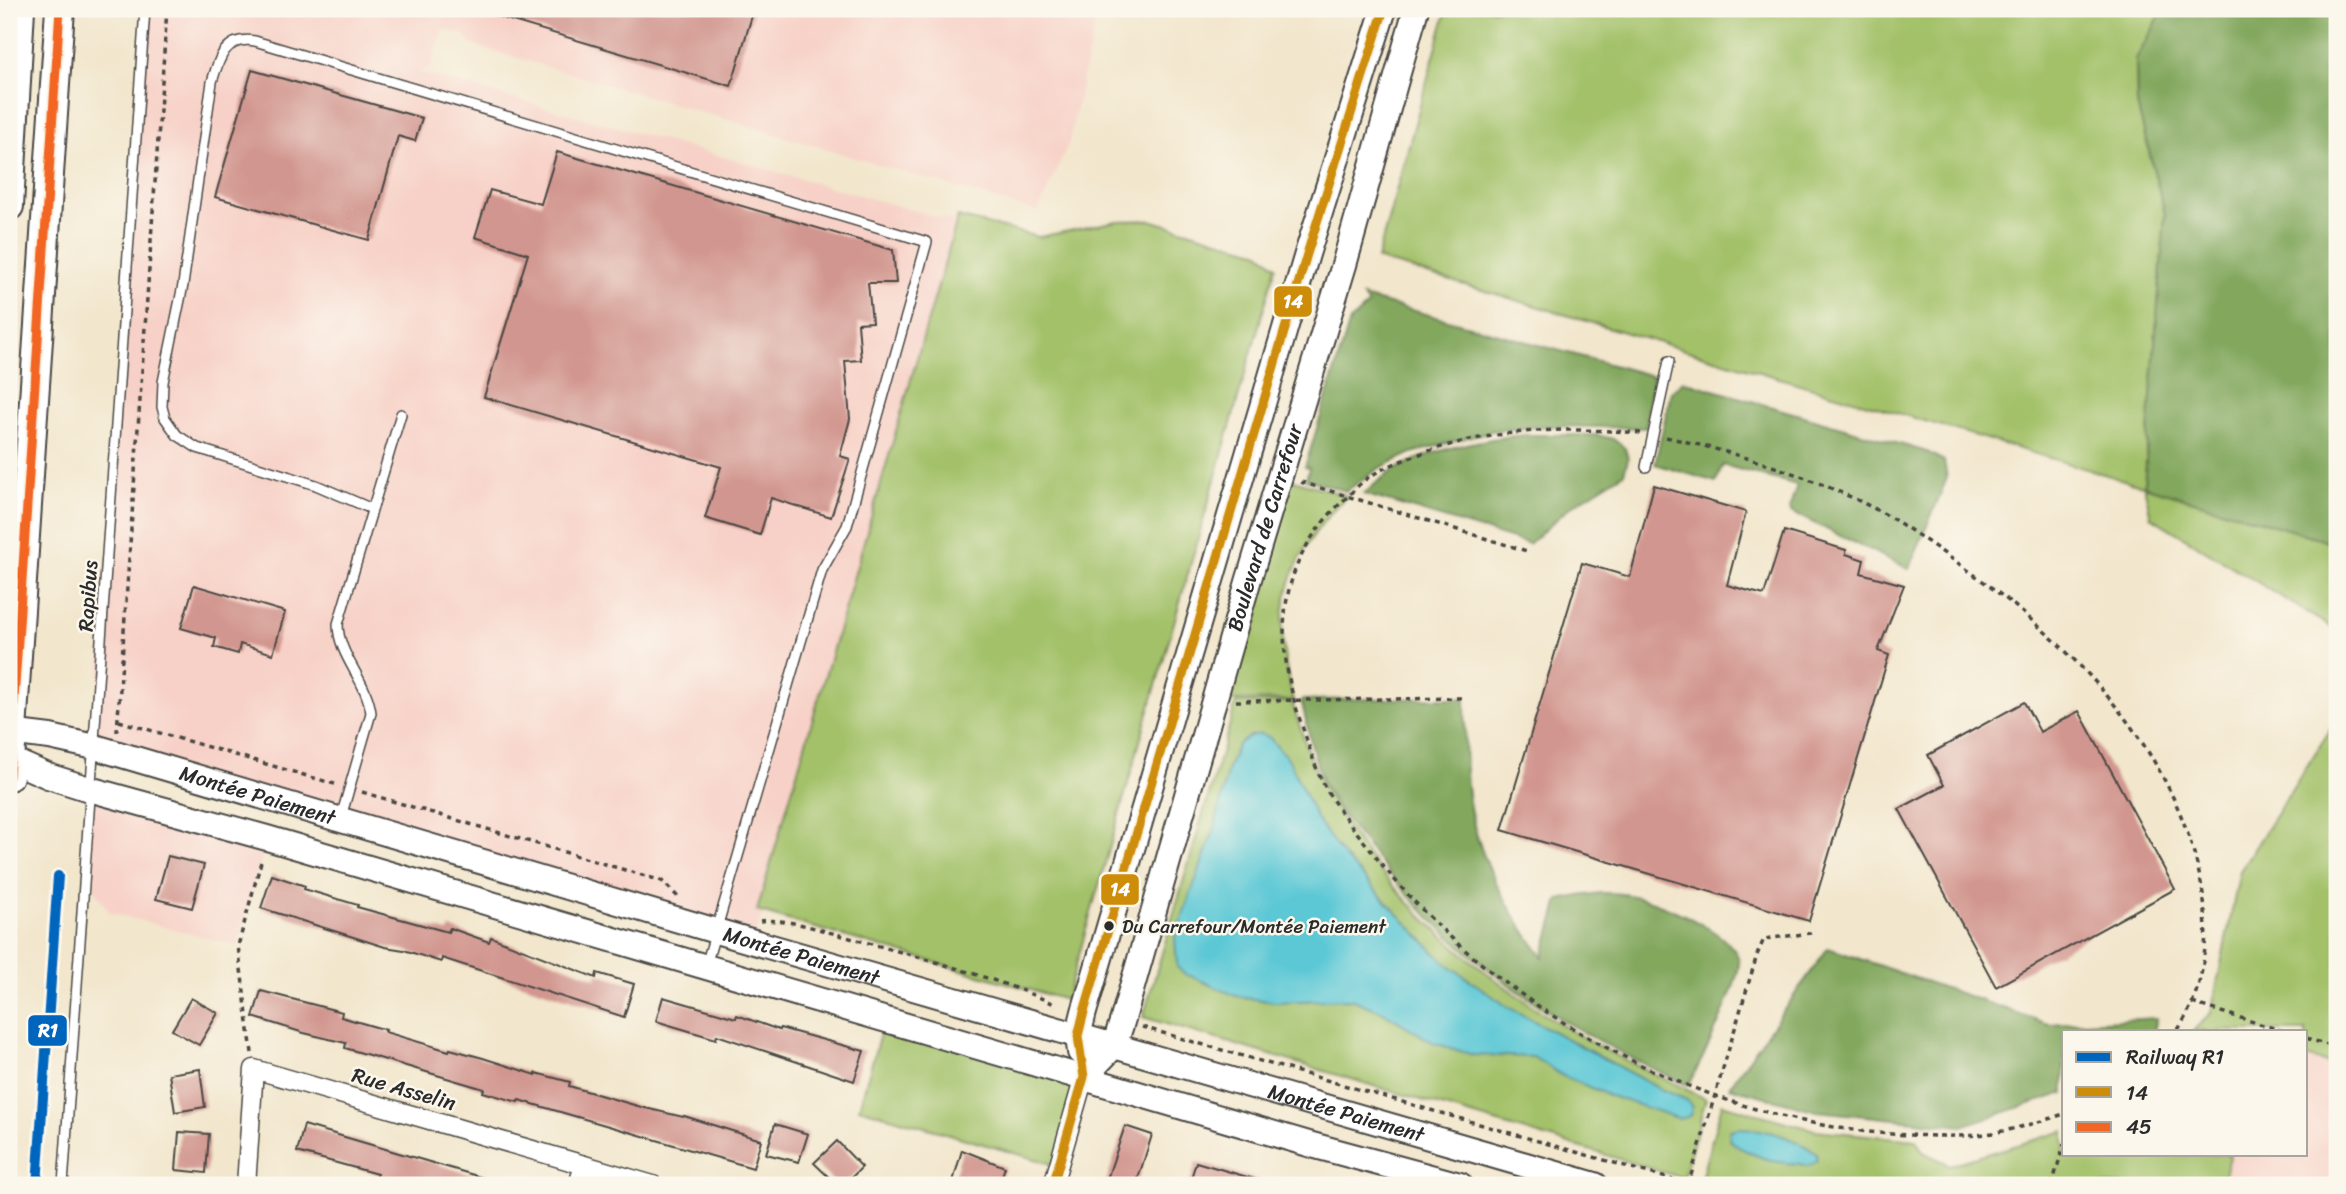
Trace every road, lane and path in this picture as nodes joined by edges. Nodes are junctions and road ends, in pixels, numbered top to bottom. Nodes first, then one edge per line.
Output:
1 (15, 9) edge
2 (20, 9) edge
3 (60, 9) edge
4 (145, 9) edge
5 (167, 9) edge
6 (1384, 9) edge
7 (1416, 9) edge
8 (9, 15) edge
9 (12, 77) edge
10 (9, 206) edge
11 (1669, 361) dead end
12 (401, 414) dead end
13 (1654, 435) junction
14 (1646, 467) dead end
15 (1280, 476) junction
16 (1347, 496) junction
17 (372, 509) junction
18 (1530, 552) dead end
19 (1465, 698) dead end
20 (1293, 700) junction
21 (1214, 701) junction
22 (119, 721) junction
23 (105, 742) junction
24 (9, 752) edge
25 (89, 789) junction
26 (349, 789) junction
27 (340, 818) junction
28 (267, 838) junction
29 (678, 897) dead end
30 (754, 921) dead end
31 (716, 931) junction
32 (1811, 933) dead end
33 (706, 966) junction
34 (2192, 1003) junction
35 (1063, 1009) dead end
36 (1137, 1026) dead end
37 (2178, 1030) edge
38 (2280, 1030) edge
39 (1078, 1036) junction
40 (2308, 1039) edge
41 (1114, 1046) junction
42 (2337, 1048) edge
43 (254, 1069) junction
44 (1084, 1077) junction
45 (1715, 1097) junction
46 (2062, 1115) edge
47 (2062, 1151) edge
48 (584, 1165) junction
49 (63, 1185) edge
50 (246, 1185) edge
51 (578, 1185) edge
52 (653, 1185) edge
53 (1053, 1185) edge
54 (1460, 1185) edge
55 (1595, 1185) edge
56 (1689, 1185) edge
57 (2052, 1185) edge

1 - 8 lane
2 - 9 main road
3 - 24 main road
4 - 23 lane, Rapibus
5 - 22 path
6 - 39 main road, Boulevard de Carrefour
7 - 15 main road, Boulevard de Carrefour
9 - 10 main road
11 - 13 lane
12 - 17 lane
13 - 14 lane
13 - 16 path
13 - 34 path
15 - 16 path
15 - 21 main road, Boulevard de Carrefour
16 - 18 path
16 - 20 path
17 - 26 lane
17 - 31 lane
19 - 20 path
20 - 21 path
20 - 45 path
21 - 41 main road, Boulevard de Carrefour
22 - 23 path
22 - 26 path
23 - 24 main road, Montée Paiement
23 - 25 lane, Rapibus
23 - 27 main road, Montée Paiement
24 - 25 main road, Montée Paiement
25 - 28 main road, Montée Paiement
25 - 49 lane, Rapibus
26 - 27 lane
26 - 29 path
27 - 31 main road, Montée Paiement
28 - 33 main road, Montée Paiement
28 - 43 path
30 - 35 path
31 - 33 lane
31 - 39 main road, Montée Paiement
32 - 45 path
33 - 44 main road, Montée Paiement
34 - 37 path
34 - 38 path
36 - 56 path
39 - 41 main road, Montée Paiement
39 - 44 main road
40 - 42 path
41 - 44 main road
41 - 55 main road, Montée Paiement
43 - 48 street, Rue Asselin
43 - 50 street
44 - 53 street
44 - 54 main road, Montée Paiement
45 - 46 path
45 - 56 path
47 - 57 path
48 - 51 street
48 - 52 street, Rue Asselin

